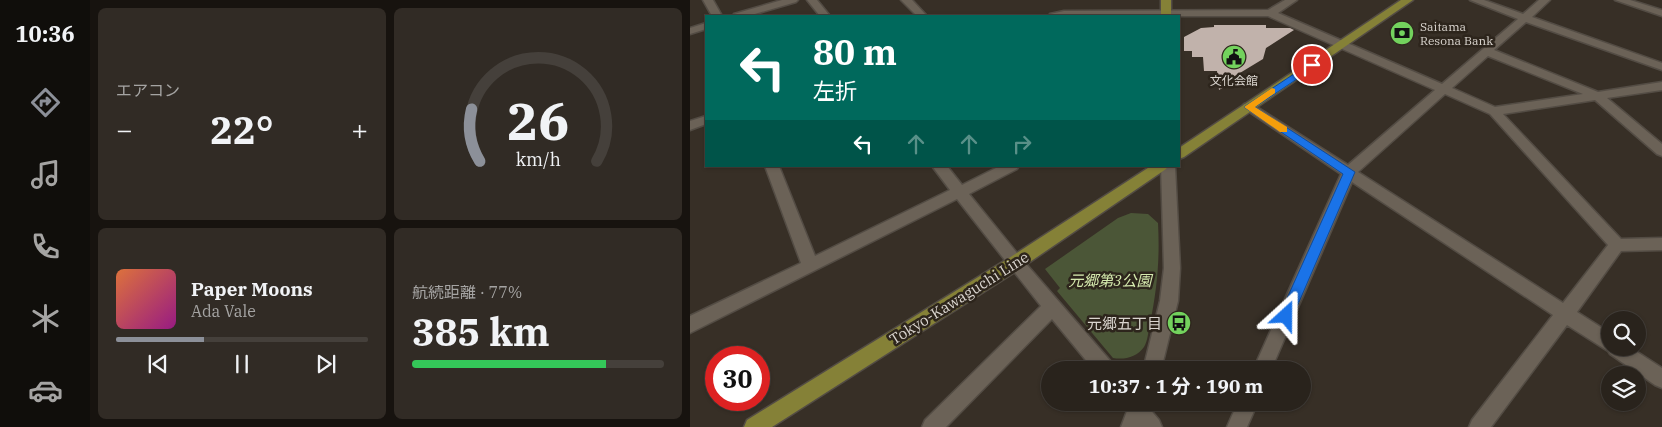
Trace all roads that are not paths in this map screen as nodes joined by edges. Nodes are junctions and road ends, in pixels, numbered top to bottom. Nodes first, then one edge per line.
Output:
1 (708, 0) edge
2 (793, 0) edge
3 (812, 0) edge
4 (906, 0) edge
5 (1067, 0) edge
6 (1166, 0) edge
7 (1255, 0) edge
8 (1292, 0) edge
9 (1408, 0) edge
10 (1475, 0) edge
11 (1545, 0) edge
12 (1620, 0) edge
13 (1258, 13) junction
14 (1270, 13) junction
15 (1662, 13) edge
16 (716, 15) edge
17 (741, 15) edge
18 (824, 15) edge
19 (921, 15) edge
20 (1059, 15) edge
21 (1166, 15) edge
22 (1524, 18) junction
23 (705, 26) edge
24 (690, 31) edge
25 (1343, 44) junction
26 (1486, 51) junction
27 (1662, 67) edge
28 (1662, 86) edge
29 (1443, 88) junction
30 (1598, 96) junction
31 (1248, 107) junction
32 (1494, 111) junction
33 (705, 120) edge
34 (690, 126) edge
35 (1662, 151) edge
36 (1180, 153) edge
37 (772, 167) edge
38 (940, 167) edge
39 (1010, 167) edge
40 (1159, 167) edge
41 (1168, 167) edge
42 (1349, 172) junction
43 (958, 192) junction
44 (1662, 244) edge
45 (1617, 245) junction
46 (1015, 263) junction
47 (810, 265) junction
48 (1053, 306) junction
49 (1566, 313) junction
50 (690, 325) edge
51 (1601, 338) edge
52 (1628, 356) edge
53 (1099, 361) edge
54 (1154, 361) edge
55 (1266, 361) edge
56 (1662, 379) edge
57 (1136, 411) edge
58 (1244, 411) edge
59 (754, 427) edge
60 (932, 427) edge
61 (1152, 427) edge
62 (1237, 427) edge
63 (1479, 427) edge

1 - 16 street
2 - 17 street
3 - 18 street
4 - 19 street
5 - 20 street
6 - 21 main road
7 - 13 street
8 - 14 street
9 - 25 main road
10 - 22 street
11 - 22 street
12 - 15 street
13 - 14 street
13 - 21 street
14 - 25 street
20 - 21 street
22 - 26 street
22 - 27 street
23 - 24 street
25 - 29 street
25 - 31 main road
26 - 29 street
26 - 30 street
28 - 30 street
29 - 32 street
29 - 42 street
30 - 32 street
30 - 35 street
31 - 36 main road
31 - 42 street
32 - 45 street
33 - 34 street
37 - 47 street
38 - 43 street
39 - 43 street
40 - 46 main road, Tokyo-Kawaguchi Line
41 - 54 street
42 - 49 street
42 - 55 street
43 - 46 street
43 - 47 street
44 - 45 street
45 - 49 street
46 - 48 street
46 - 59 main road, Tokyo-Kawaguchi Line
47 - 50 street
48 - 53 street
48 - 60 street
49 - 51 street
49 - 63 street
52 - 56 street
57 - 61 street
58 - 62 street

